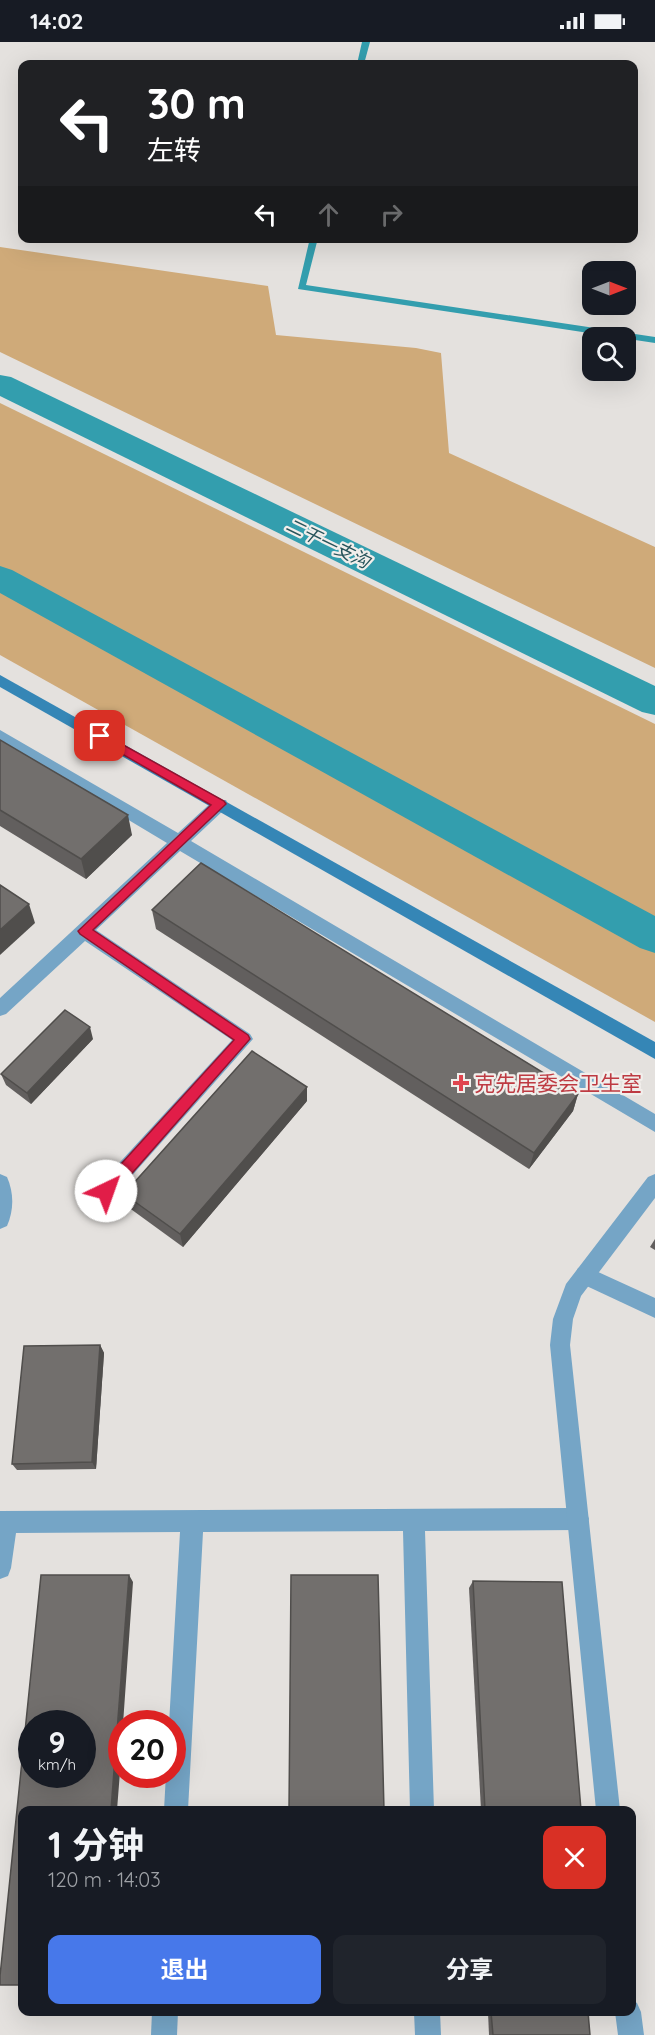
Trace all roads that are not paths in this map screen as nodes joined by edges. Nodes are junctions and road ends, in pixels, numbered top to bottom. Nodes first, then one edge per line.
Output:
1 (0, 680) edge
2 (0, 736) edge
3 (220, 804) junction
4 (179, 842) junction
5 (84, 931) junction
6 (0, 1010) edge
7 (655, 1051) edge
8 (655, 1124) edge
9 (0, 1183) edge
10 (655, 1183) edge
11 (106, 1191) dead end
12 (0, 1220) edge
13 (585, 1275) junction
14 (655, 1308) edge
15 (578, 1519) junction
16 (414, 1520) junction
17 (192, 1521) junction
18 (3, 1522) edge
19 (0, 1568) edge
20 (176, 1806) edge
21 (422, 1806) edge
22 (608, 1806) edge
23 (165, 2016) edge
24 (427, 2016) edge
25 (629, 2016) edge
26 (164, 2035) edge
27 (428, 2035) edge
28 (631, 2035) edge

1 - 3 main road
2 - 4 street
3 - 4 street
3 - 7 main road
4 - 5 street
4 - 8 street
5 - 6 street
5 - 11 street
9 - 12 street
10 - 13 street
13 - 14 street
13 - 15 street
15 - 16 street
15 - 22 street
16 - 17 street
16 - 21 street
17 - 18 street
17 - 20 street
18 - 19 street
23 - 26 street
24 - 27 street
25 - 28 street

